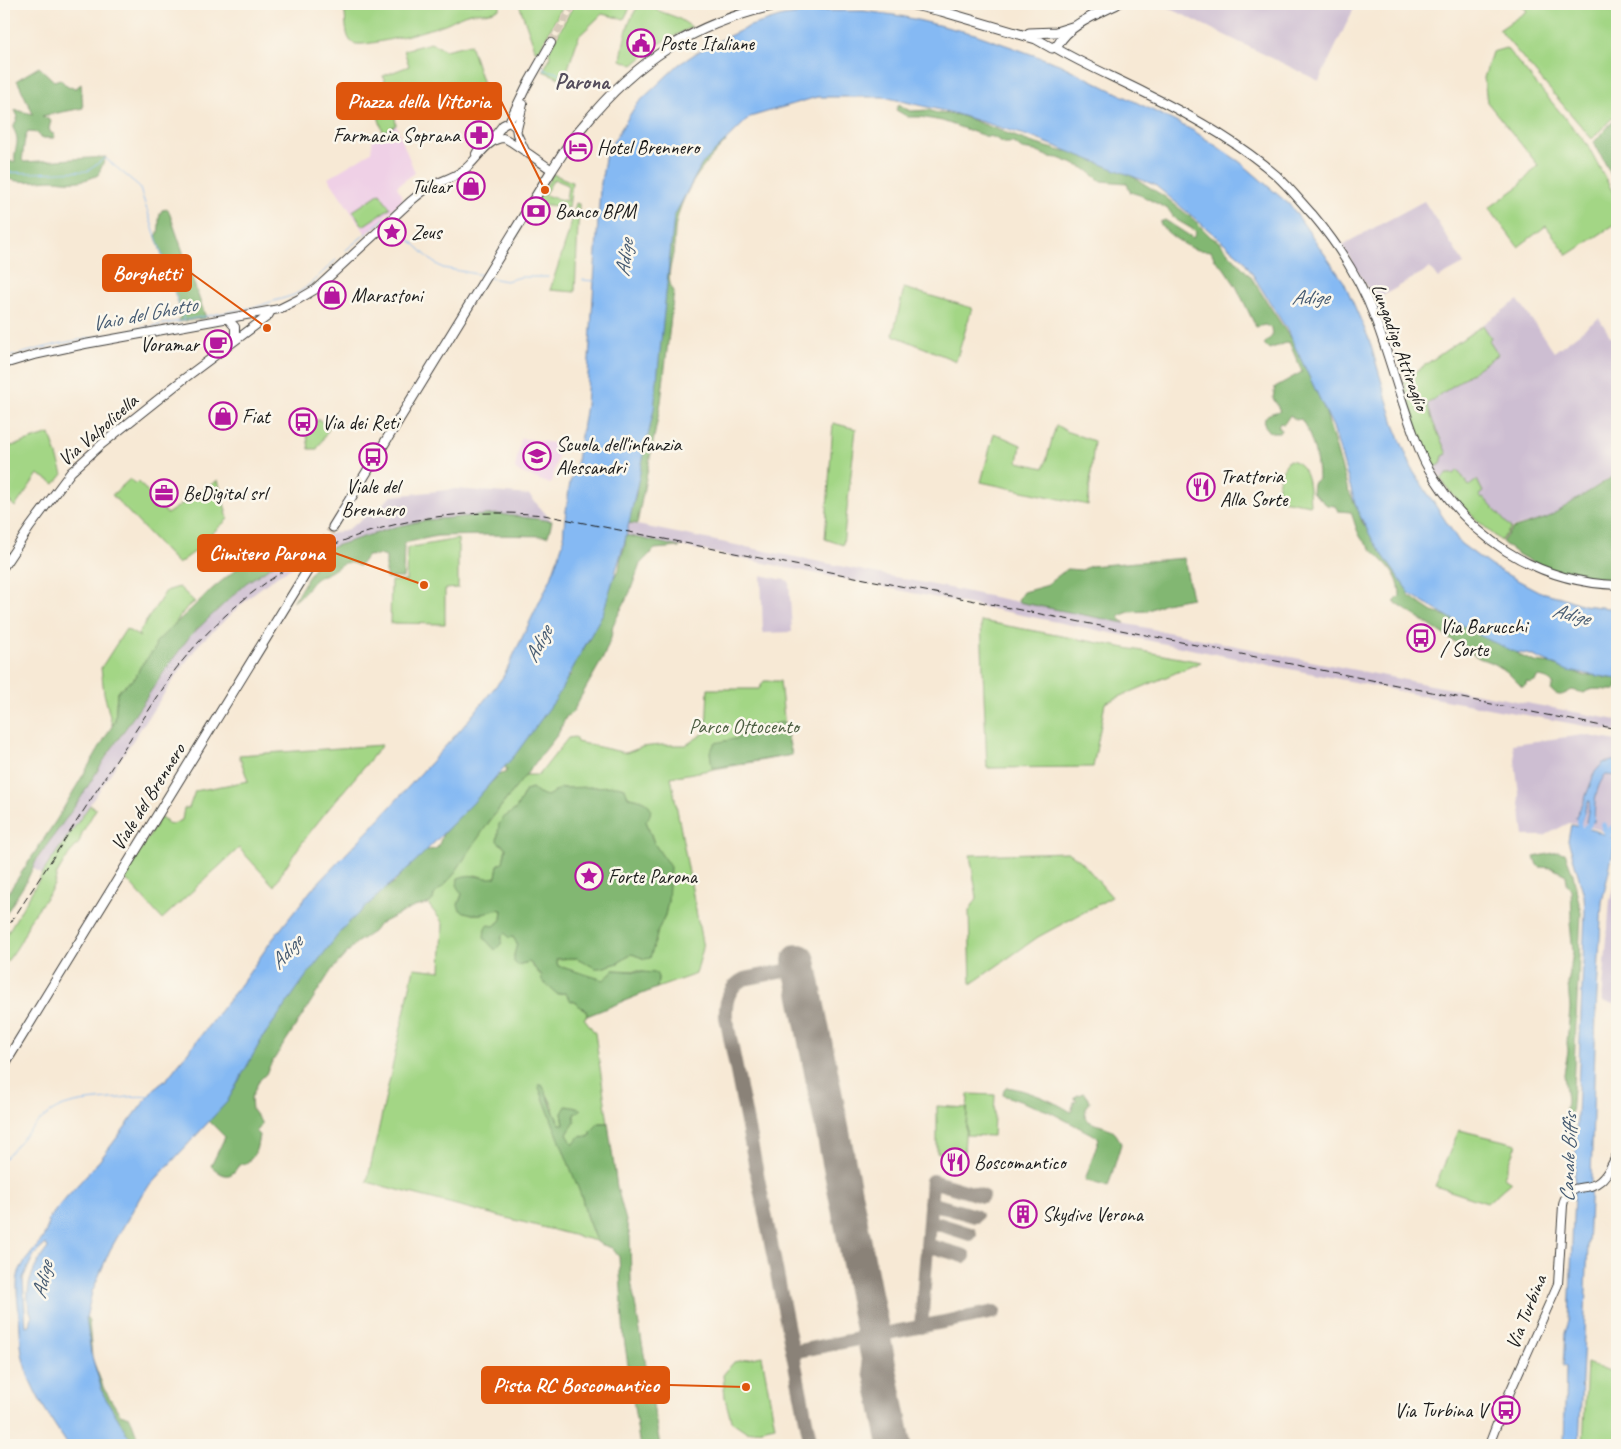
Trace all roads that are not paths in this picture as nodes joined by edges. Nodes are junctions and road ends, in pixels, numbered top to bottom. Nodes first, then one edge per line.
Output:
1 (780, 4) edge
2 (909, 4) edge
3 (1117, 4) edge
4 (1014, 32) junction
5 (1054, 40) junction
6 (551, 43) tunnel mouth
7 (524, 92) junction
8 (509, 122) junction
9 (500, 128) junction
10 (517, 132) junction
11 (506, 139) junction
12 (526, 153) junction
13 (473, 161) junction
14 (552, 170) junction
15 (275, 310) junction
16 (228, 319) junction
17 (235, 340) junction
18 (4, 364) edge
19 (333, 528) tunnel mouth
20 (4, 566) edge
21 (309, 568) tunnel mouth
22 (1617, 585) edge
23 (4, 1065) edge
24 (1617, 1155) edge
25 (1489, 1445) edge

1 - 14 main road
2 - 4 main road, Lungadige Attiraglio
3 - 5 main road
4 - 5 main road, Lungadige Attiraglio
4 - 5 main road, Lungadige Attiraglio
5 - 22 street, Lungadige Attiraglio
6 - 7 street
7 - 8 street
7 - 10 street
8 - 9 street
8 - 10 street
9 - 11 street
9 - 13 street
10 - 11 street
10 - 12 street
11 - 12 street
11 - 13 street
12 - 14 street
13 - 15 street, Via Valpolicella
14 - 19 main road
15 - 16 street
15 - 17 street, Via Valpolicella
16 - 17 street
16 - 18 street
17 - 20 street, Via Valpolicella
21 - 23 main road, Viale del Brennero
24 - 25 street, Via Turbina

